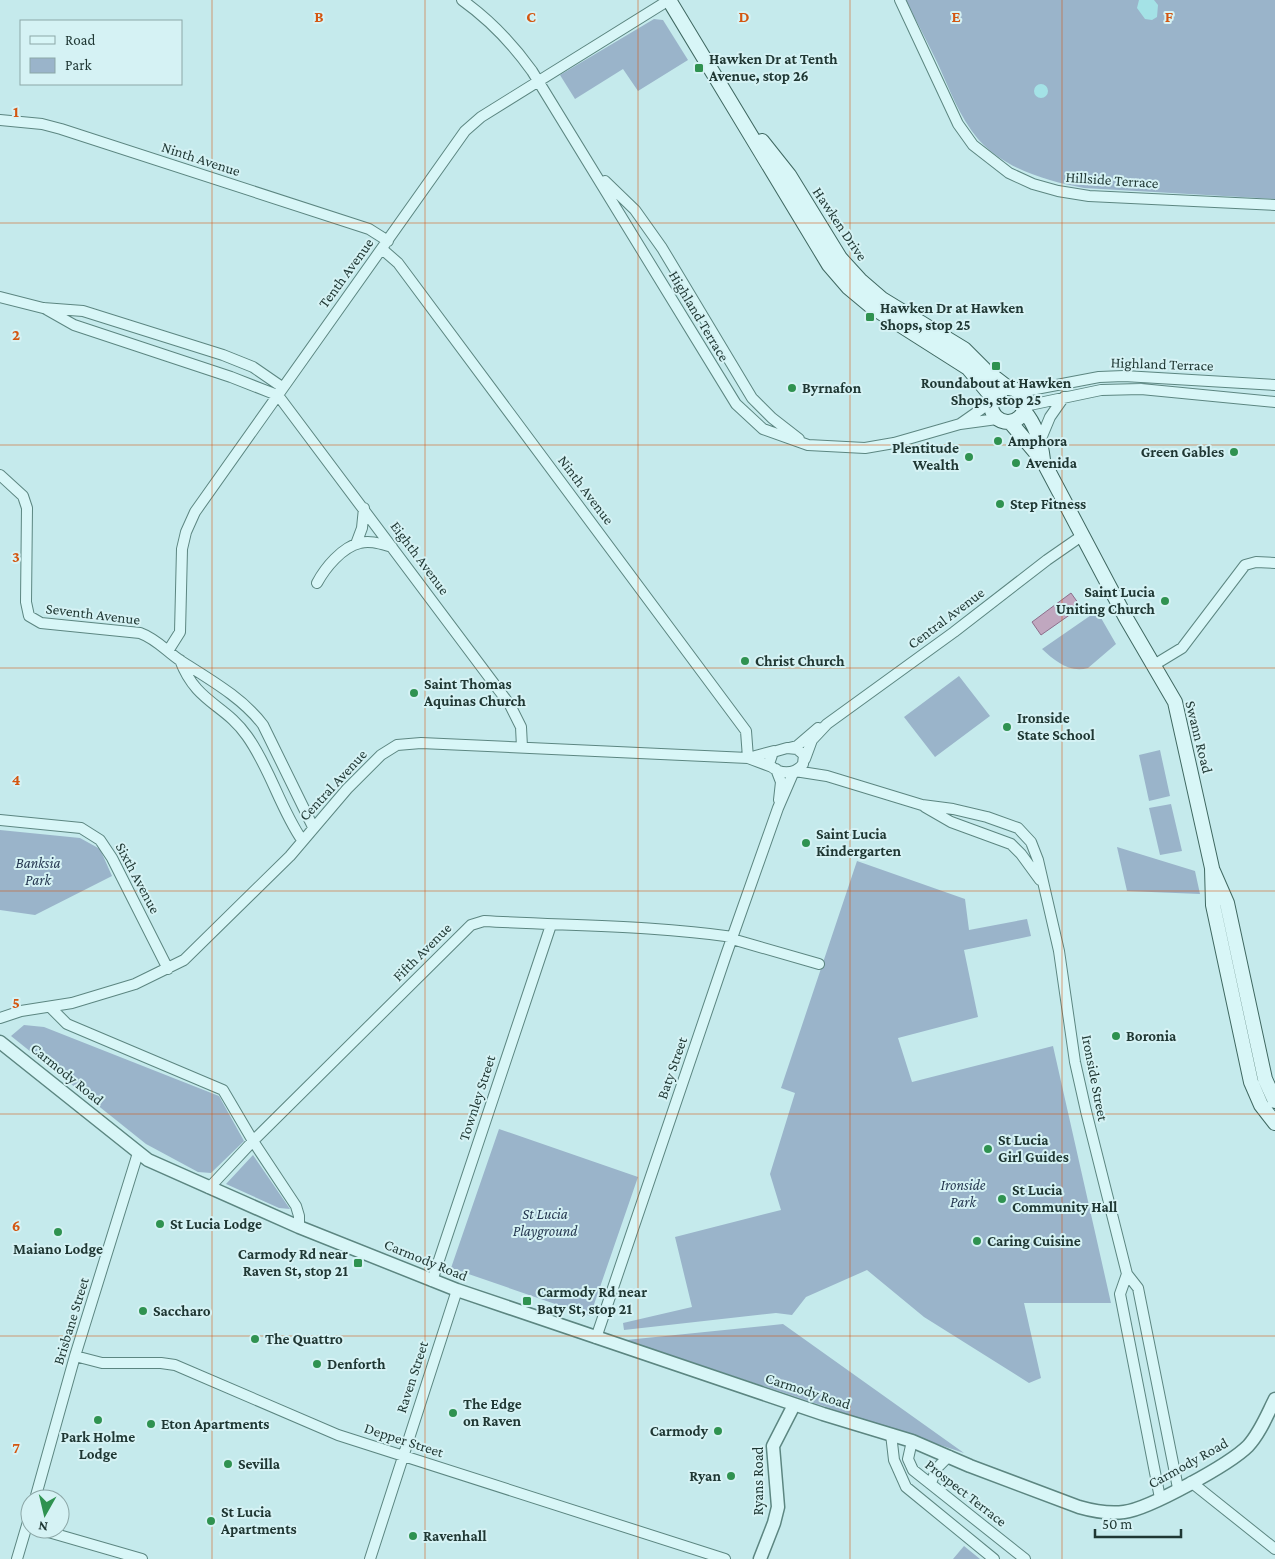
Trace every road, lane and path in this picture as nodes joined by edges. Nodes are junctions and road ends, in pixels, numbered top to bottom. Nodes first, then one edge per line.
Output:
1 (462, 0) edge
2 (669, 0) edge
3 (900, 0) edge
4 (539, 81) junction
5 (738, 111) junction
6 (0, 120) edge
7 (594, 170) junction
8 (1275, 205) edge
9 (385, 245) junction
10 (0, 297) edge
11 (43, 308) junction
12 (1275, 385) edge
13 (1013, 390) junction
14 (279, 392) junction
15 (1064, 397) junction
16 (991, 400) junction
17 (1275, 402) edge
18 (1025, 408) junction
19 (1004, 420) junction
20 (960, 424) junction
21 (1040, 440) junction
22 (808, 445) junction
23 (1043, 461) junction
24 (0, 475) edge
25 (364, 508) junction
26 (1083, 536) junction
27 (356, 544) junction
28 (392, 547) junction
29 (1275, 564) edge
30 (316, 583) dead end
31 (168, 651) junction
32 (180, 660) junction
33 (1154, 665) junction
34 (826, 724) junction
35 (522, 747) junction
36 (789, 748) junction
37 (774, 751) junction
38 (748, 758) junction
39 (805, 759) junction
40 (774, 768) junction
41 (795, 771) junction
42 (835, 779) junction
43 (922, 805) junction
44 (778, 808) junction
45 (0, 820) edge
46 (314, 827) junction
47 (302, 840) junction
48 (1212, 868) junction
49 (1043, 886) junction
50 (550, 925) junction
51 (733, 938) junction
52 (819, 964) dead end
53 (168, 969) junction
54 (51, 1008) junction
55 (0, 1018) edge
56 (0, 1042) edge
57 (1275, 1101) edge
58 (1275, 1123) edge
59 (253, 1141) junction
60 (138, 1153) junction
61 (209, 1188) junction
62 (299, 1227) junction
63 (1126, 1274) junction
64 (432, 1281) junction
65 (456, 1290) junction
66 (596, 1338) junction
67 (75, 1356) junction
68 (1275, 1400) edge
69 (794, 1405) junction
70 (891, 1434) junction
71 (912, 1441) junction
72 (403, 1455) junction
73 (948, 1456) junction
74 (1191, 1482) junction
75 (931, 1483) junction
76 (1178, 1488) junction
77 (38, 1489) edge
78 (1160, 1498) junction
79 (70, 1538) edge
80 (24, 1539) edge
81 (1275, 1549) edge
82 (17, 1559) edge
83 (142, 1559) edge
84 (370, 1559) edge
85 (725, 1559) edge
86 (760, 1559) edge
87 (994, 1559) edge
88 (1025, 1559) edge

1 - 4 street, Highland Terrace
2 - 4 street, Tenth Avenue
2 - 5 main road, Hawken Drive
3 - 8 street, Hillside Terrace
4 - 7 street, Highland Terrace
4 - 9 street, Tenth Avenue
5 - 13 main road, Hawken Drive
5 - 16 main road, Hawken Drive
6 - 9 street, Ninth Avenue
7 - 22 street, Highland Terrace
7 - 22 street, Highland Terrace
9 - 14 street, Tenth Avenue
9 - 38 street, Ninth Avenue
10 - 11 street, Eighth Avenue
11 - 14 street, Eighth Avenue
11 - 14 street, Eighth Avenue
12 - 13 street, Highland Terrace
13 - 16 main road
13 - 18 main road
14 - 25 street, Eighth Avenue
14 - 31 street, Tenth Avenue
15 - 17 street, Highland Terrace
15 - 18 street, Highland Terrace
15 - 21 street
16 - 19 main road
16 - 20 street, Highland Terrace
18 - 19 main road
18 - 21 main road
19 - 20 street, Highland Terrace
19 - 23 main road
20 - 22 street, Highland Terrace
21 - 23 main road
23 - 26 main road
24 - 31 street, Seventh Avenue
25 - 27 street
25 - 28 street, Eighth Avenue
26 - 33 main road
26 - 34 street, Central Avenue
27 - 28 street
27 - 30 street
28 - 35 street, Eighth Avenue
29 - 33 street
31 - 32 street, Seventh Avenue
32 - 46 street, Seventh Avenue
32 - 47 street, Seventh Avenue
33 - 48 main road, Swann Road
34 - 36 street, Central Avenue
34 - 39 street, Central Avenue
35 - 38 street, Central Avenue
35 - 46 street, Central Avenue
36 - 37 street, Central Avenue
36 - 39 street
37 - 38 street, Central Avenue
37 - 40 street
38 - 40 street, Central Avenue
39 - 41 street, Central Avenue
39 - 42 street, Ironside Street
40 - 41 street, Central Avenue
40 - 44 street, Baty Street
41 - 42 street, Ironside Street
41 - 44 street, Baty Street
42 - 43 street, Ironside Street
43 - 49 street, Ironside Street
43 - 49 street, Ironside Street
44 - 51 street, Baty Street
45 - 53 street, Sixth Avenue
46 - 47 street, Central Avenue
47 - 53 street, Central Avenue
48 - 57 main road, Swann Road
48 - 58 main road, Swann Road
49 - 63 street, Ironside Street
50 - 51 street, Fifth Avenue
50 - 59 street, Fifth Avenue
50 - 64 street, Townley Street
51 - 52 street, Fifth Avenue
51 - 66 street, Baty Street
53 - 54 street, Central Avenue
54 - 55 street, Central Avenue
54 - 59 street
56 - 60 street, Carmody Road
59 - 61 street, Fifth Avenue
59 - 62 street
60 - 61 street, Carmody Road
60 - 67 street, Brisbane Street
61 - 62 street, Carmody Road
62 - 64 street, Carmody Road
63 - 76 street, Ironside Street
63 - 78 street, Ironside Street
64 - 65 street, Carmody Road
65 - 66 street, Carmody Road
65 - 72 street, Raven Street
66 - 69 street, Carmody Road
67 - 72 street, Depper Street
67 - 77 street, Brisbane Street
68 - 74 street, Carmody Road
69 - 70 street, Carmody Road
69 - 86 street, Ryans Road
70 - 71 street, Carmody Road
70 - 87 street, Prospect Terrace
71 - 73 street, Carmody Road
71 - 75 street, Prospect Terrace
72 - 84 street, Raven Street
72 - 85 street, Depper Street
73 - 75 street
73 - 78 street, Carmody Road
74 - 76 street, Carmody Road
74 - 81 street
75 - 88 street, Prospect Terrace
76 - 78 street, Carmody Road
79 - 83 street
80 - 82 street

